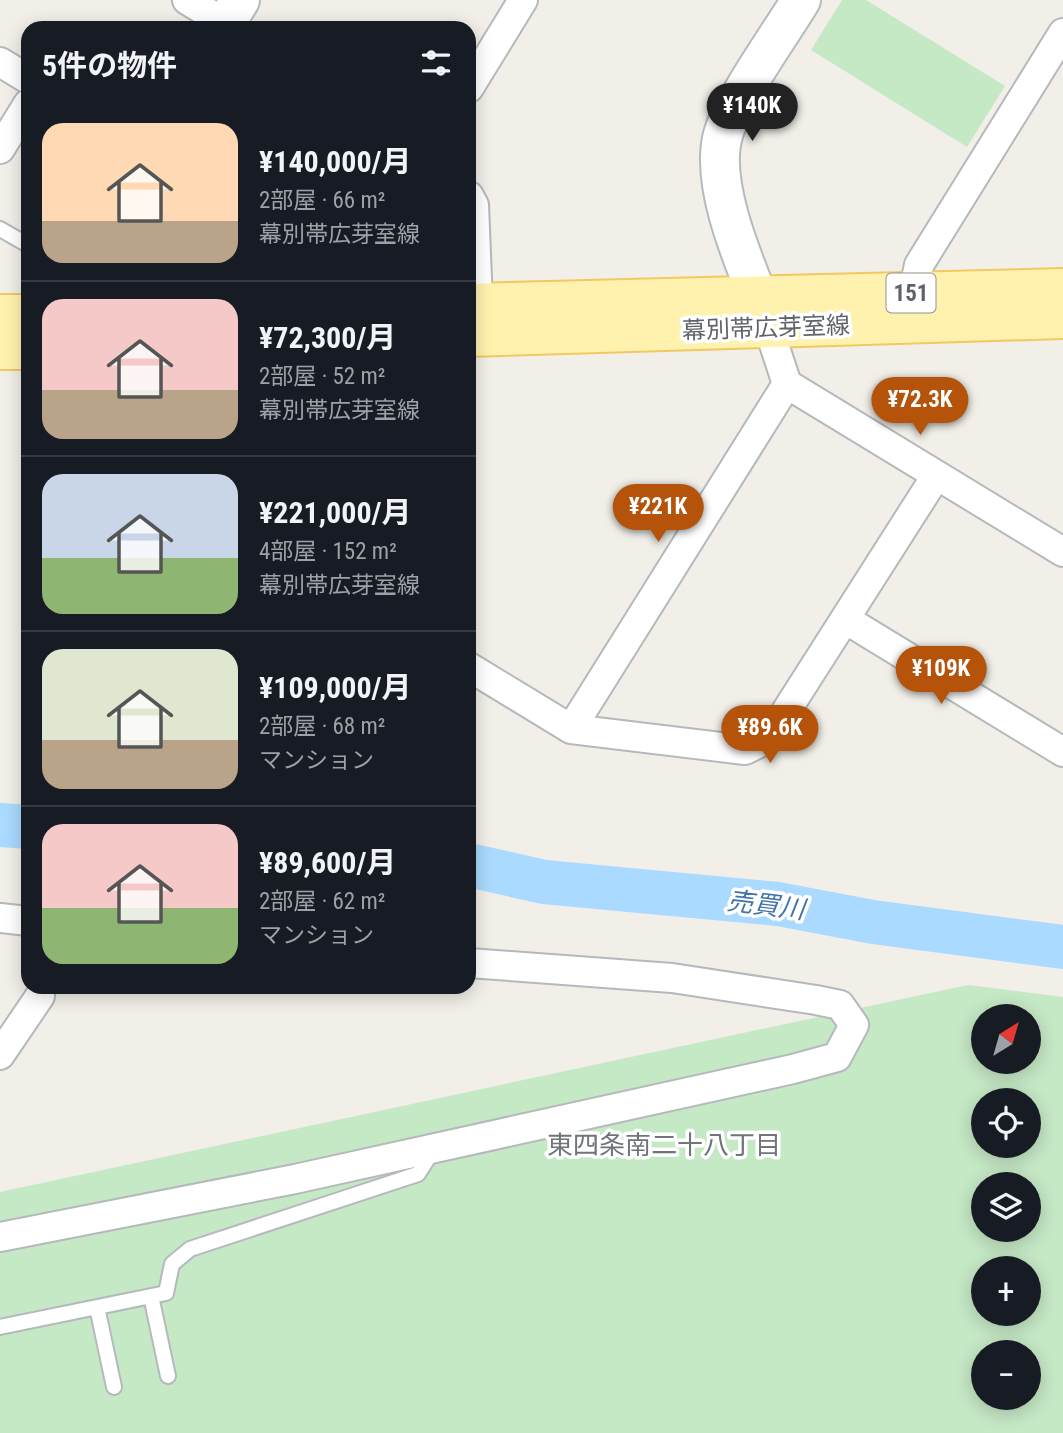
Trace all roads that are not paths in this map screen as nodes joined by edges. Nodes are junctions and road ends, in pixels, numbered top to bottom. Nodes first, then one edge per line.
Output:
1 (187, 0) edge
2 (523, 0) edge
3 (801, 0) edge
4 (231, 20) edge
5 (1063, 33) edge
6 (0, 62) edge
7 (21, 75) edge
8 (476, 77) edge
9 (21, 115) edge
10 (0, 149) edge
11 (0, 229) edge
12 (21, 241) edge
13 (1063, 288) edge
14 (913, 293) junction
15 (21, 313) edge
16 (763, 313) junction
17 (0, 314) edge
18 (476, 315) edge
19 (1063, 319) edge
20 (0, 350) edge
21 (21, 350) edge
22 (787, 384) junction
23 (936, 476) junction
24 (1063, 552) edge
25 (845, 619) junction
26 (476, 671) edge
27 (571, 729) junction
28 (1063, 752) edge
29 (0, 918) edge
30 (21, 920) edge
31 (476, 964) edge
32 (40, 996) dead end
33 (0, 1055) edge
34 (436, 1146) junction
35 (0, 1237) edge
36 (151, 1296) junction
37 (97, 1307) junction
38 (0, 1327) edge
39 (168, 1377) dead end
40 (114, 1387) dead end

1 - 4 street
2 - 8 street
3 - 16 street
5 - 14 street
6 - 7 street
9 - 10 street
11 - 12 lane
13 - 14 main road, 幕別帯広芽室線 / 151
14 - 16 main road, 幕別帯広芽室線 / 151
15 - 17 main road
16 - 18 main road, 幕別帯広芽室線 / 151
16 - 19 main road, 幕別帯広芽室線 / 151
16 - 22 street
20 - 21 main road
22 - 23 street
22 - 27 street
23 - 24 street
23 - 25 street
25 - 27 street
25 - 28 street
26 - 27 street
29 - 30 street
31 - 34 street
32 - 33 street
34 - 35 street
34 - 36 lane
36 - 37 lane
36 - 39 lane
37 - 38 lane
37 - 40 lane

